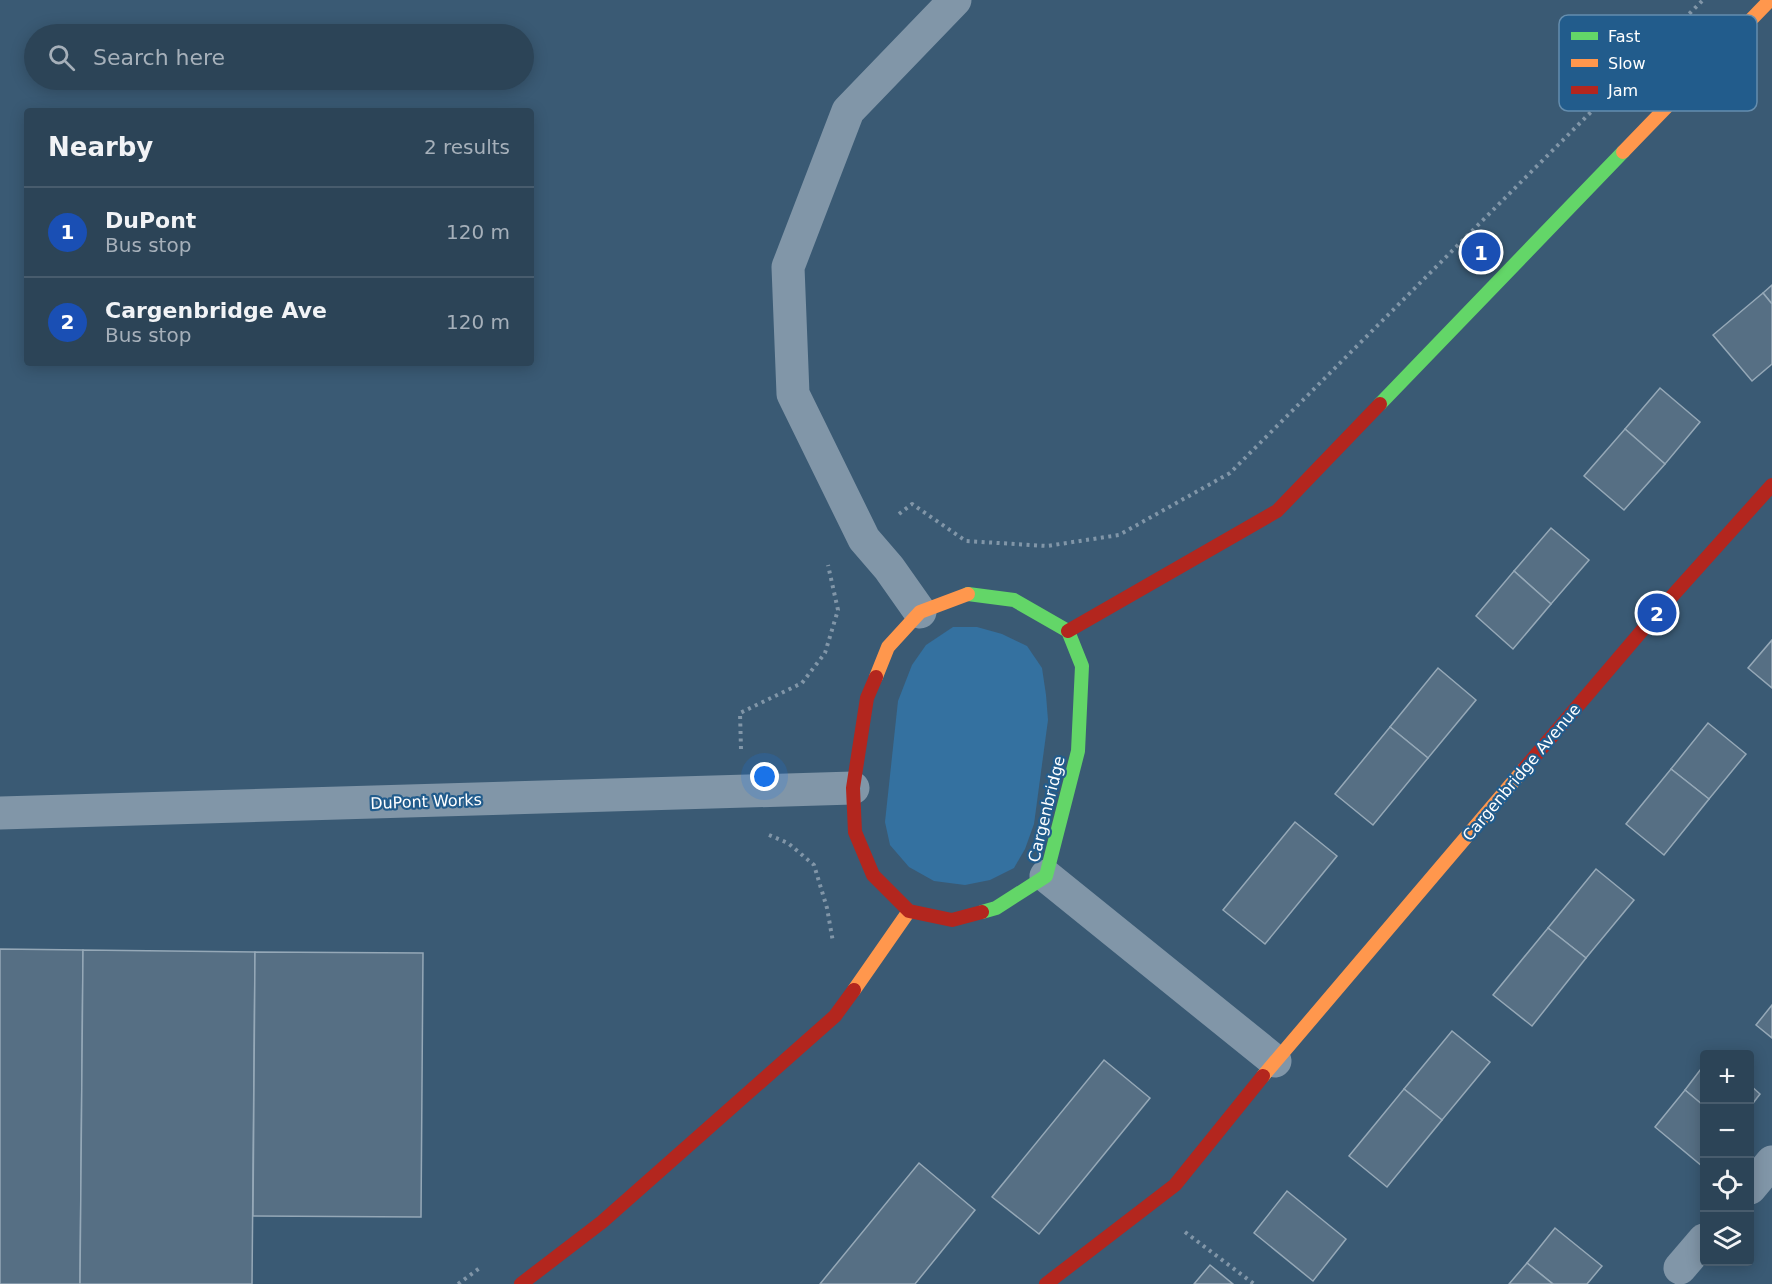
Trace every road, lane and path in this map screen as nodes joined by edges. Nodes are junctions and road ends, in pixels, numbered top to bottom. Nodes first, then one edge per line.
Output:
1 (955, 0) edge
2 (1770, 0) edge
3 (1756, 15) edge
4 (1663, 111) edge
5 (1772, 485) edge
6 (920, 612) junction
7 (1068, 631) junction
8 (853, 788) junction
9 (0, 813) edge
10 (1046, 876) junction
11 (909, 911) junction
12 (1275, 1061) junction
13 (1772, 1162) edge
14 (1754, 1182) edge
15 (1149, 1204) junction
16 (1700, 1245) edge
17 (1680, 1268) dead end
18 (521, 1284) edge
19 (1046, 1284) edge
20 (1254, 1284) edge

1 - 6 street
2 - 3 main road
4 - 7 main road
5 - 12 main road, Cargenbridge Avenue
6 - 7 main road
6 - 8 main road
7 - 10 main road, Cargenbridge
8 - 9 street, DuPont Works
8 - 11 main road
10 - 11 main road, Cargenbridge
10 - 12 street
11 - 18 main road
12 - 15 main road, Cargenbridge Avenue
13 - 14 street
15 - 19 main road, Cargenbridge Avenue
15 - 20 path
16 - 17 street

